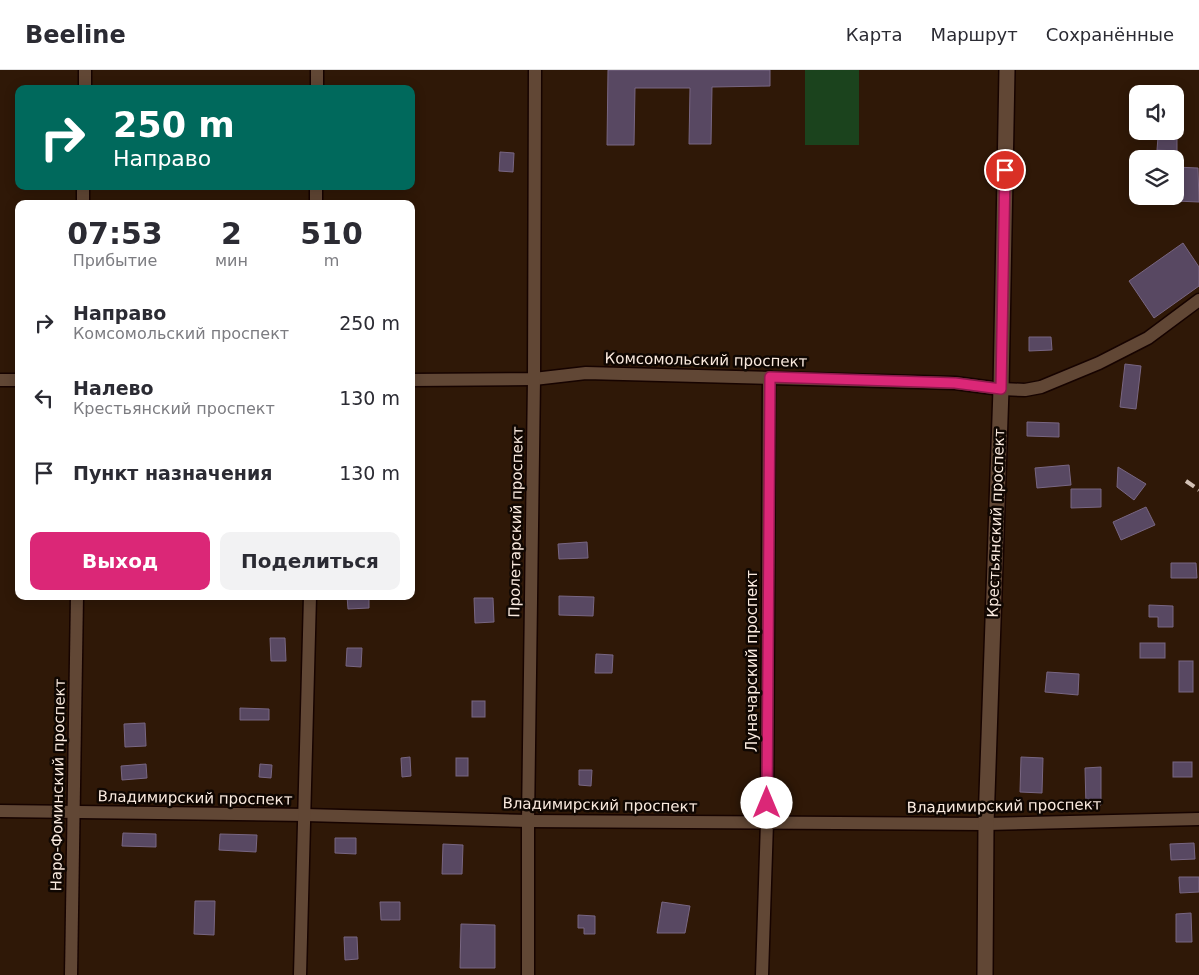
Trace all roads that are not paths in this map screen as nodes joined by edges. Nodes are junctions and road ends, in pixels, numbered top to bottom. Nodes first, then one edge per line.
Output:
1 (85, 70) edge
2 (317, 70) edge
3 (535, 70) edge
4 (1007, 70) edge
5 (85, 85) edge
6 (317, 85) edge
7 (1199, 300) edge
8 (770, 377) junction
9 (534, 379) junction
10 (0, 380) edge
11 (15, 380) edge
12 (415, 380) edge
13 (1001, 389) junction
14 (77, 600) edge
15 (310, 600) edge
16 (0, 812) edge
17 (73, 813) junction
18 (305, 815) junction
19 (1199, 819) edge
20 (528, 821) junction
21 (767, 822) junction
22 (986, 824) junction
23 (70, 975) edge
24 (300, 975) edge
25 (528, 975) edge
26 (762, 975) edge
27 (985, 975) edge

1 - 5 street
2 - 6 street
3 - 9 street, Пролетарский проспект
4 - 13 street, Крестьянский проспект
7 - 13 street, Комсомольский проспект
8 - 9 street, Комсомольский проспект
8 - 13 street, Комсомольский проспект
8 - 21 street, Луначарский проспект
9 - 12 street, Комсомольский проспект
9 - 20 street, Пролетарский проспект
10 - 11 street
13 - 22 street, Крестьянский проспект
14 - 17 street, Наро-Фоминский проспект
15 - 18 street
16 - 17 street, Владимирский проспект
17 - 18 street, Владимирский проспект
17 - 23 street, Наро-Фоминский проспект
18 - 20 street, Владимирский проспект
18 - 24 street
19 - 22 street, Владимирский проспект
20 - 21 street, Владимирский проспект
20 - 25 street, Пролетарский проспект
21 - 22 street, Владимирский проспект
21 - 26 street, Луначарский проспект
22 - 27 street, Крестьянский проспект

